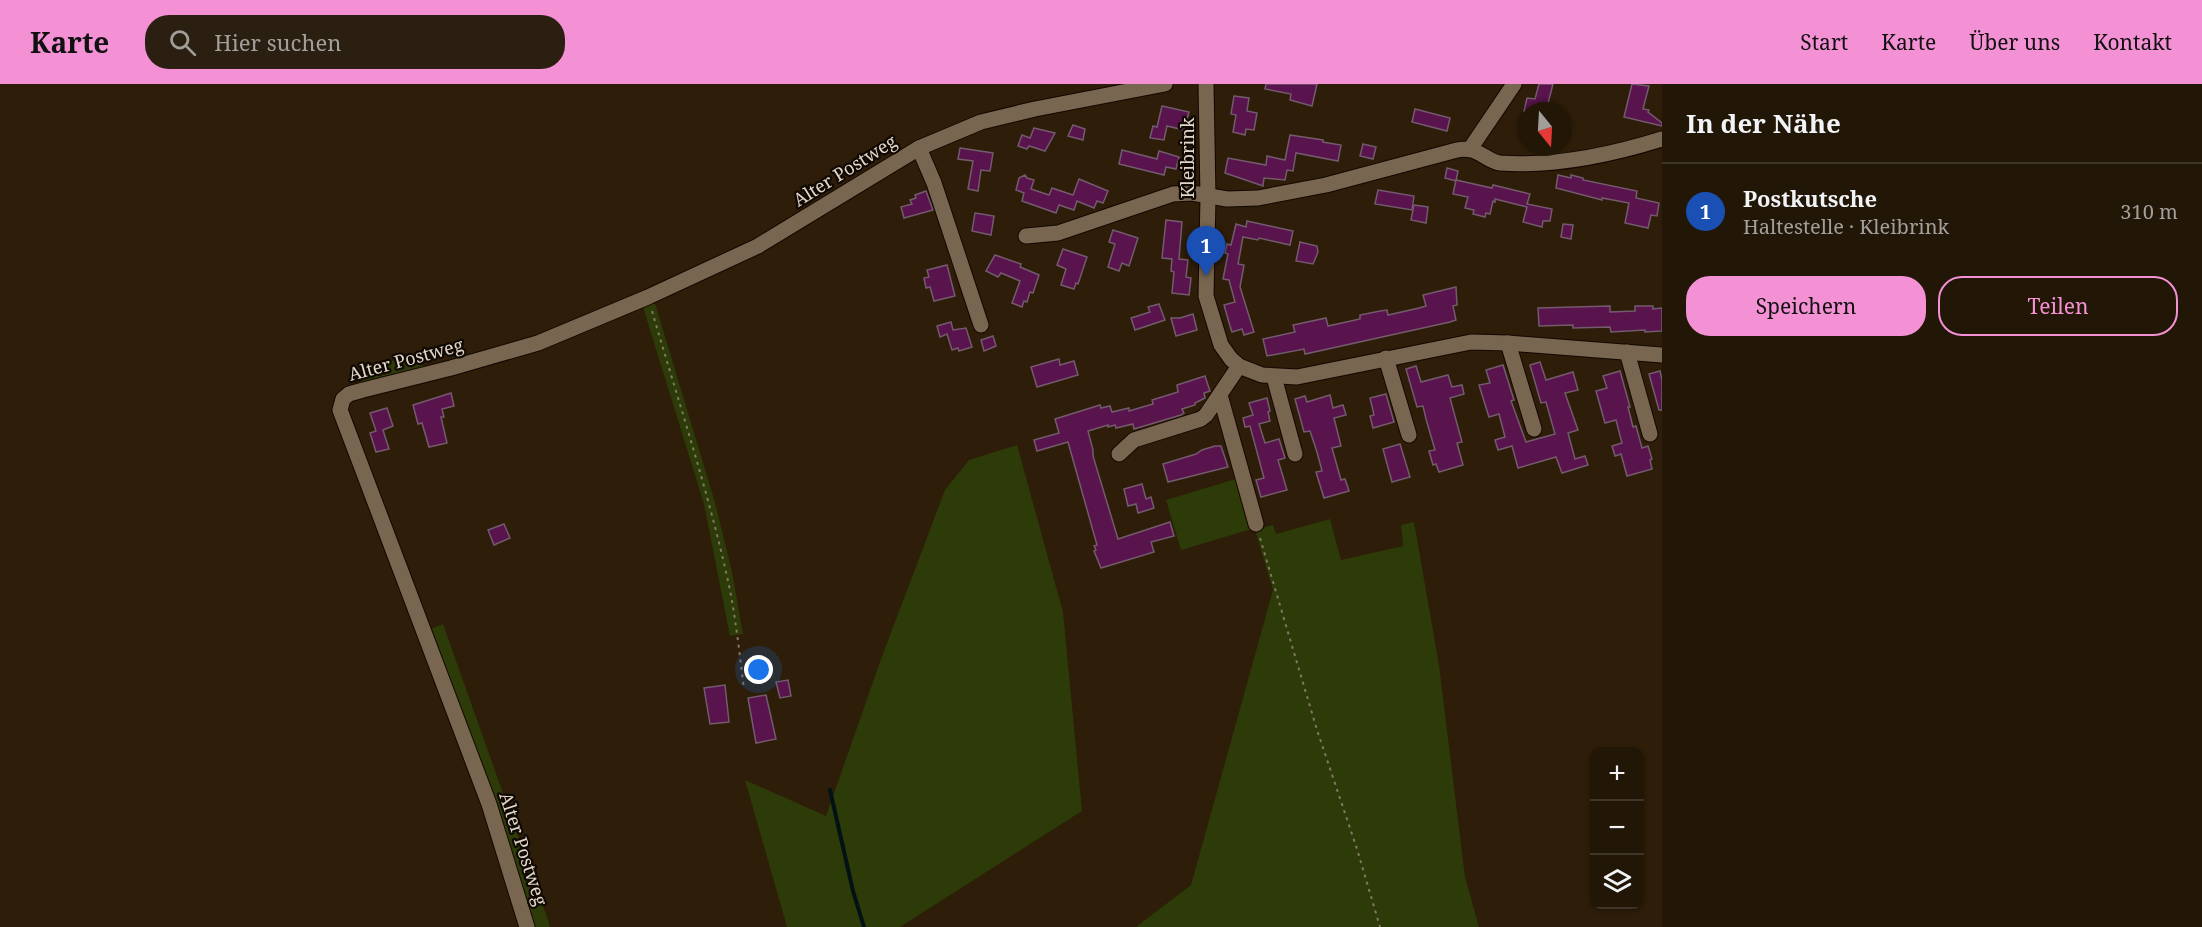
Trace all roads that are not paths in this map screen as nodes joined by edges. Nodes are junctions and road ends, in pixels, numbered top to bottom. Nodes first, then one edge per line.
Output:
1 (1165, 84) edge
2 (1206, 84) edge
3 (1514, 84) edge
4 (1662, 140) edge
5 (919, 148) junction
6 (1470, 149) junction
7 (1208, 196) junction
8 (1026, 236) dead end
9 (981, 325) dead end
10 (1508, 343) junction
11 (1627, 352) junction
12 (1662, 355) edge
13 (1386, 358) junction
14 (1239, 366) junction
15 (1274, 377) junction
16 (1220, 395) junction
17 (1534, 429) dead end
18 (1650, 434) dead end
19 (1409, 435) dead end
20 (1119, 454) dead end
21 (1295, 454) dead end
22 (1256, 524) road end
23 (527, 927) edge

1 - 5 street, Alter Postweg
2 - 7 street, Kleibrink
3 - 6 street
4 - 6 street
5 - 9 street, Alter Postweg
5 - 23 street, Alter Postweg
6 - 7 street
7 - 8 street
7 - 14 street, Kleibrink
10 - 11 street
10 - 13 street
10 - 17 street
11 - 12 street
11 - 18 street
13 - 15 street
13 - 19 street
14 - 15 street
14 - 16 street
15 - 21 street
16 - 20 street
16 - 22 street

